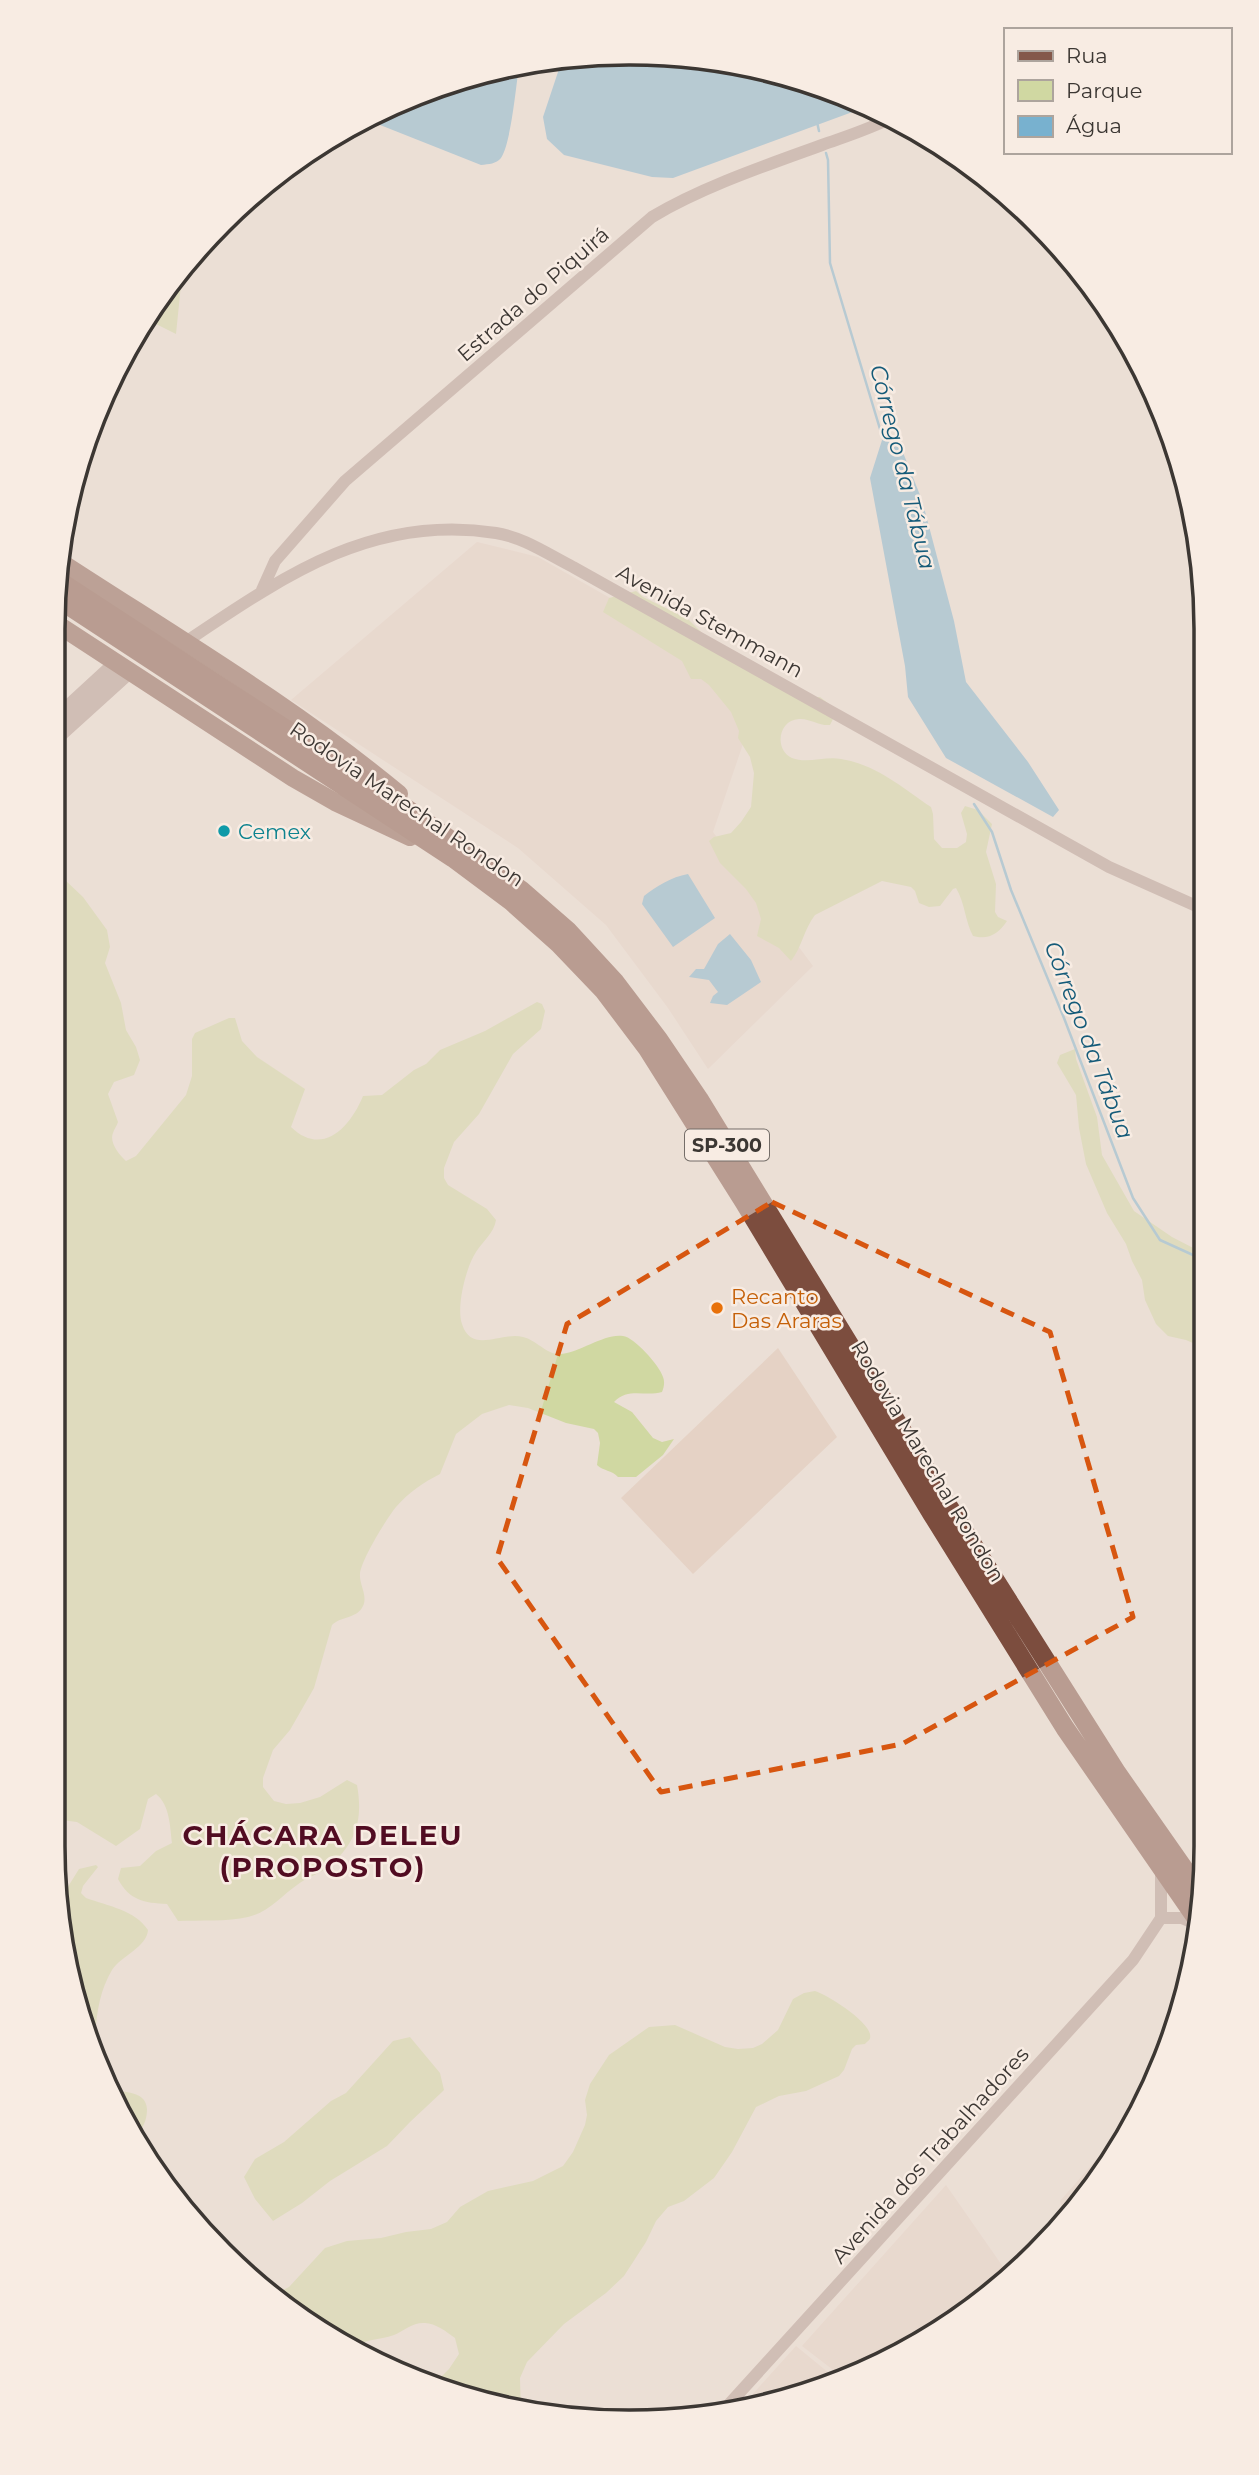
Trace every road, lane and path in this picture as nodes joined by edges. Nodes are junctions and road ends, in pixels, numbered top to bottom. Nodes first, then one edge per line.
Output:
1 (880, 124) edge
2 (69, 567) edge
3 (67, 586) edge
4 (262, 590) junction
5 (66, 603) edge
6 (65, 629) edge
7 (184, 643) junction
8 (122, 668) junction
9 (65, 712) edge
10 (65, 728) edge
11 (456, 852) junction
12 (1194, 905) edge
13 (1161, 1869) junction
14 (1193, 1882) edge
15 (1190, 1911) edge
16 (1161, 1919) junction
17 (1189, 1920) edge
18 (733, 2400) edge

1 - 4 street, Estrada do Piquirá
2 - 7 main road
3 - 11 highway, Rodovia Marechal Rondon / SP-300
4 - 7 street, Avenida Stemmann
4 - 12 street, Avenida Stemmann
5 - 11 highway, Rodovia Marechal Rondon / SP-300
6 - 8 main road
7 - 11 main road
8 - 9 street
8 - 10 street
8 - 11 main road
11 - 13 highway, Rodovia Marechal Rondon / SP-300
11 - 14 highway, Rodovia Marechal Rondon / SP-300
13 - 15 highway, Rodovia Marechal Rondon / SP-300
13 - 16 street
16 - 17 street
16 - 18 street, Avenida dos Trabalhadores

